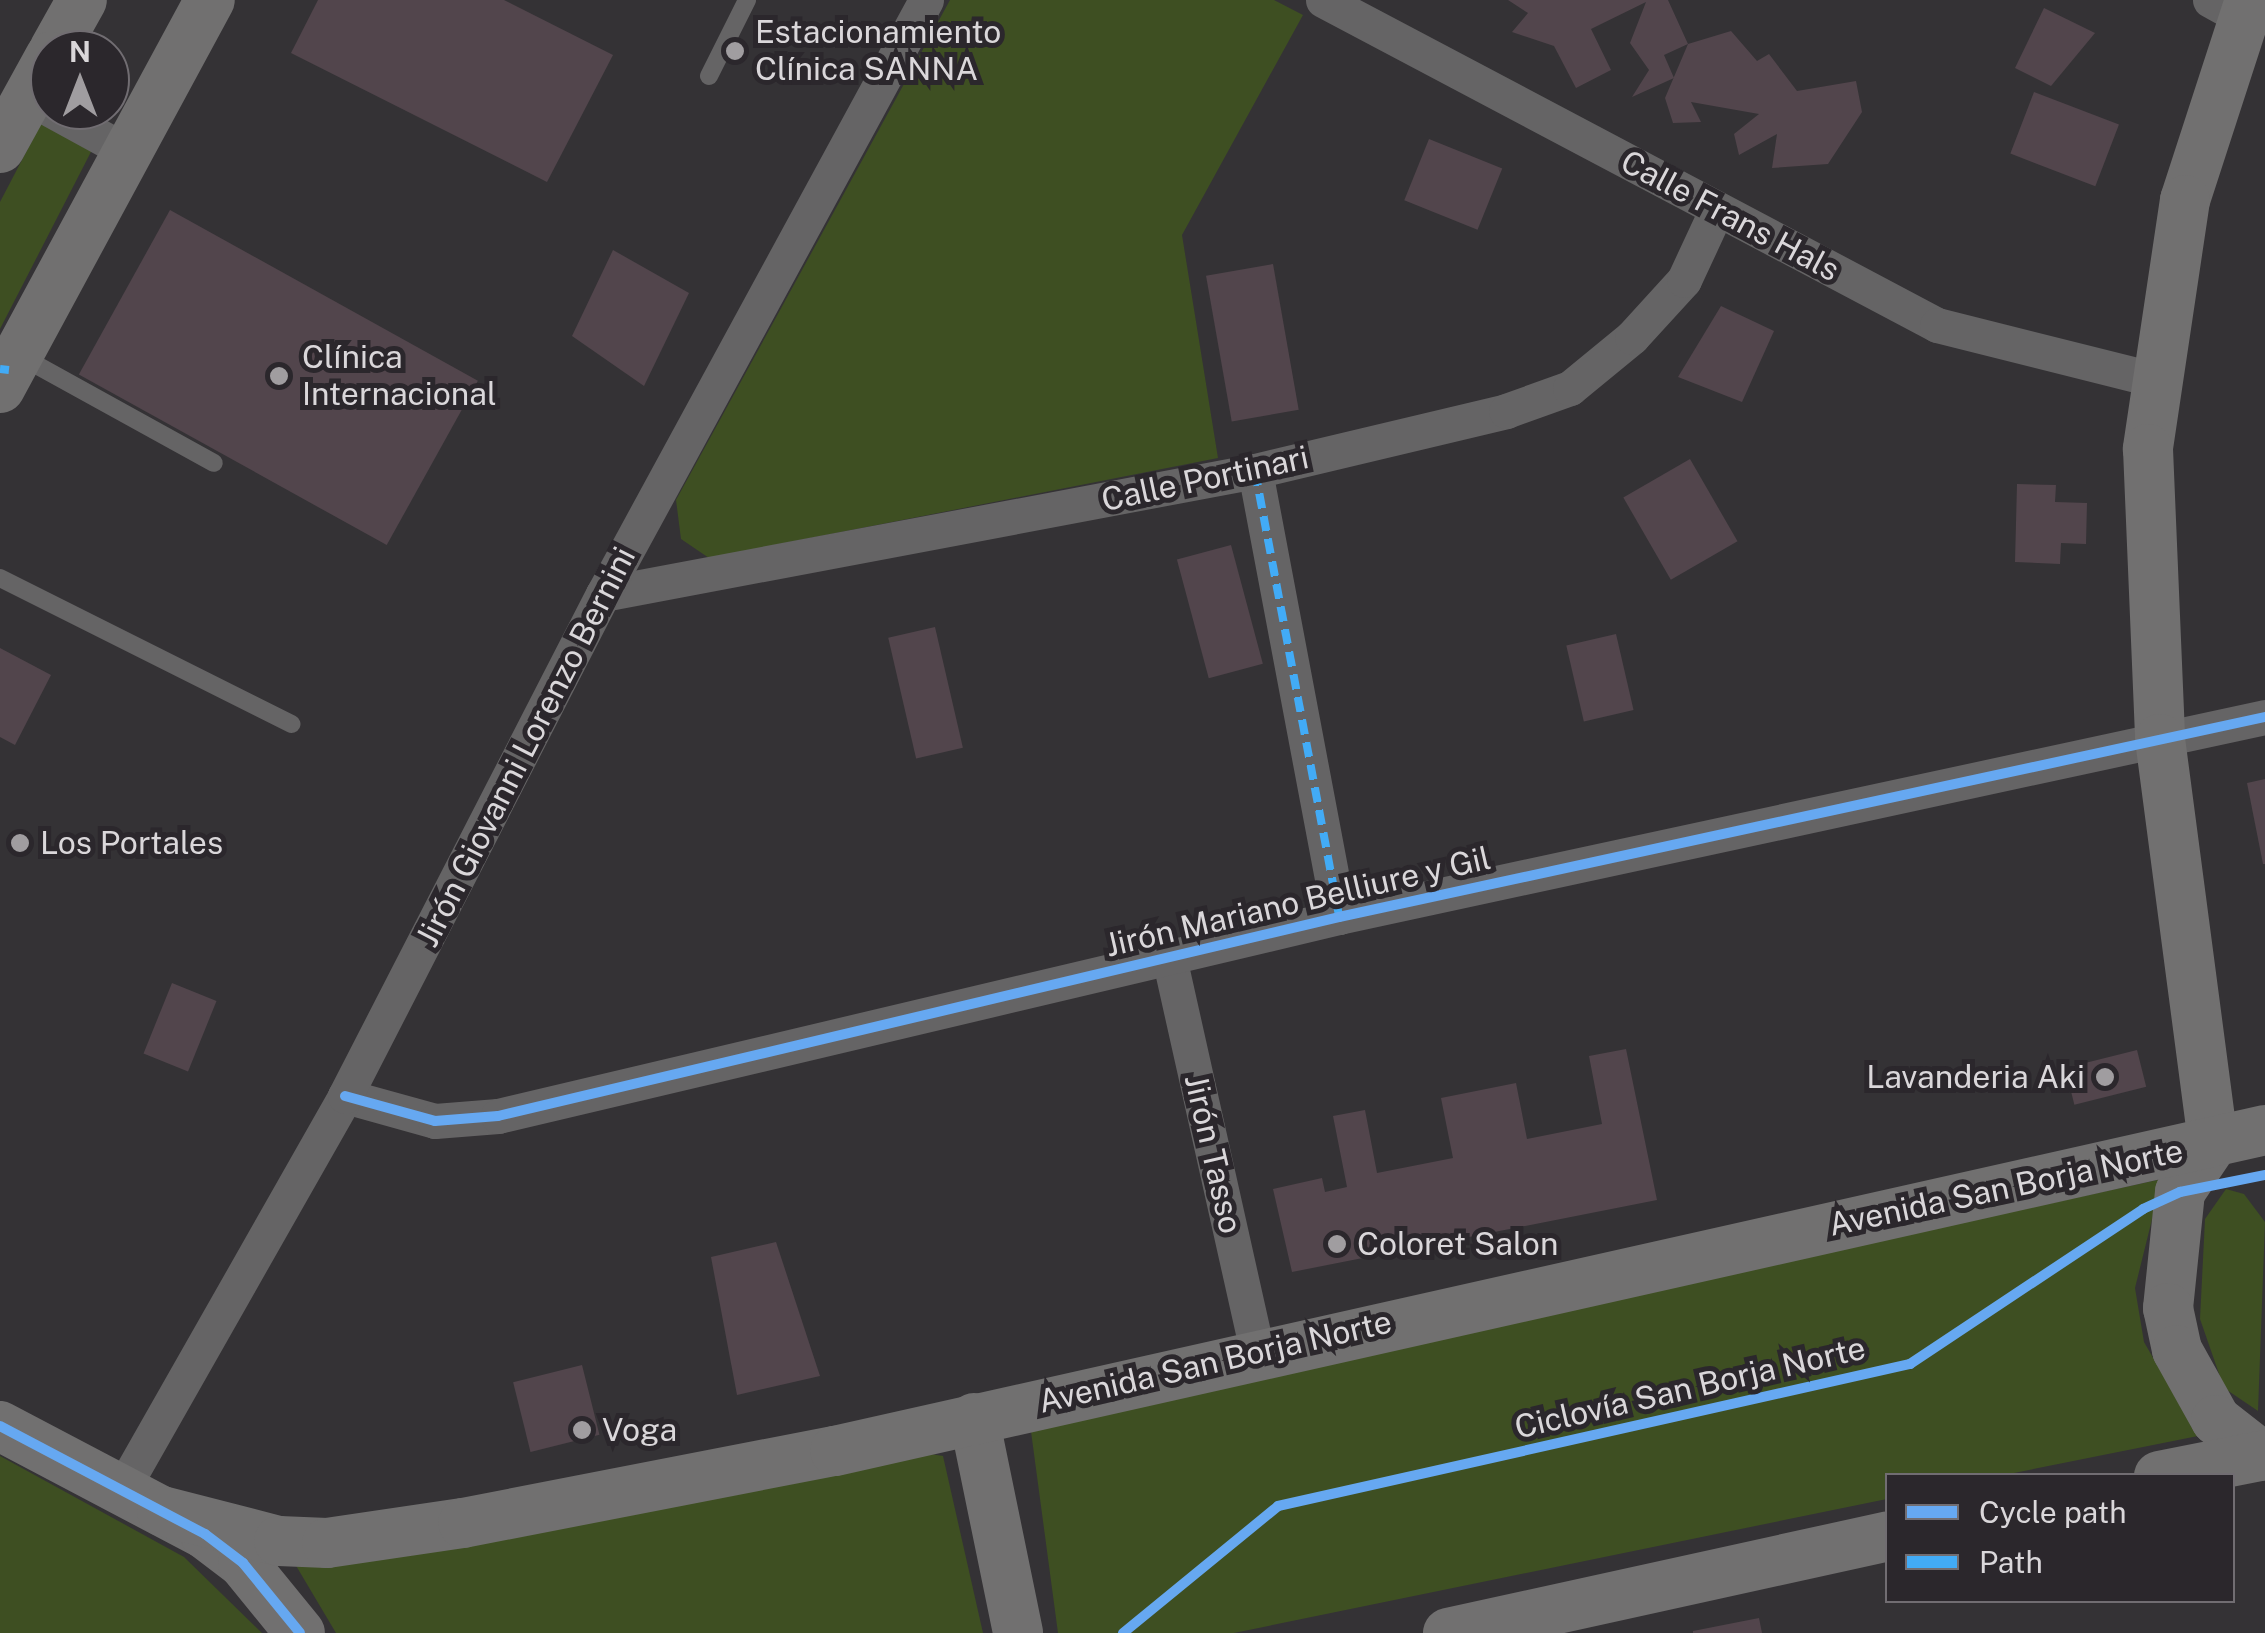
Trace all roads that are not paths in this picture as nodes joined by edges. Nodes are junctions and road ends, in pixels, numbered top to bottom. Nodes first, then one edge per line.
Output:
1 (82, 0) edge
2 (210, 0) edge
3 (747, 0) edge
4 (926, 0) edge
5 (1323, 0) edge
6 (2234, 5) edge
7 (65, 30) edge
8 (709, 76) dead end
9 (30, 100) edge
10 (95, 130) edge
11 (0, 148) edge
12 (128, 152) junction
13 (1717, 210) junction
14 (9, 371) edge
15 (2156, 380) junction
16 (214, 462) dead end
17 (1255, 472) junction
18 (0, 578) edge
19 (603, 594) junction
20 (2265, 718) edge
21 (291, 724) dead end
22 (2160, 739) junction
23 (1339, 917) junction
24 (1169, 957) junction
25 (345, 1096) junction
26 (2265, 1130) edge
27 (2213, 1143) junction
28 (2265, 1171) edge
29 (1257, 1350) junction
30 (974, 1418) junction
31 (0, 1426) edge
32 (2264, 1459) edge
33 (2178, 1473) edge
34 (142, 1501) junction
35 (1885, 1537) edge
36 (1466, 1631) edge
37 (300, 1633) edge
38 (1018, 1633) edge

1 - 7 main road
2 - 12 main road
3 - 8 lane
4 - 19 street, Jirón Giovanni Lorenzo Bernini
5 - 13 street, Calle Frans Hals
6 - 15 main road
9 - 11 main road
10 - 12 street
12 - 14 main road
13 - 15 street, Calle Frans Hals
13 - 17 street, Calle Portinari
14 - 16 lane
15 - 22 main road
17 - 19 street, Calle Portinari
17 - 23 street
18 - 21 lane
19 - 25 street, Jirón Giovanni Lorenzo Bernini
20 - 22 street, Jirón Mariano Belliure y Gil
22 - 23 street, Jirón Mariano Belliure y Gil
22 - 27 main road
23 - 24 street, Jirón Mariano Belliure y Gil
24 - 25 street, Jirón Mariano Belliure y Gil
24 - 29 street, Jirón Tasso
25 - 34 street, Jirón Giovanni Lorenzo Bernini
26 - 27 main road, Avenida San Borja Norte
27 - 28 main road
27 - 29 main road, Avenida San Borja Norte
27 - 32 main road
29 - 30 main road, Avenida San Borja Norte
30 - 34 main road, Avenida San Borja Norte
30 - 38 main road
31 - 34 main road
32 - 33 main road
34 - 37 main road
35 - 36 main road

